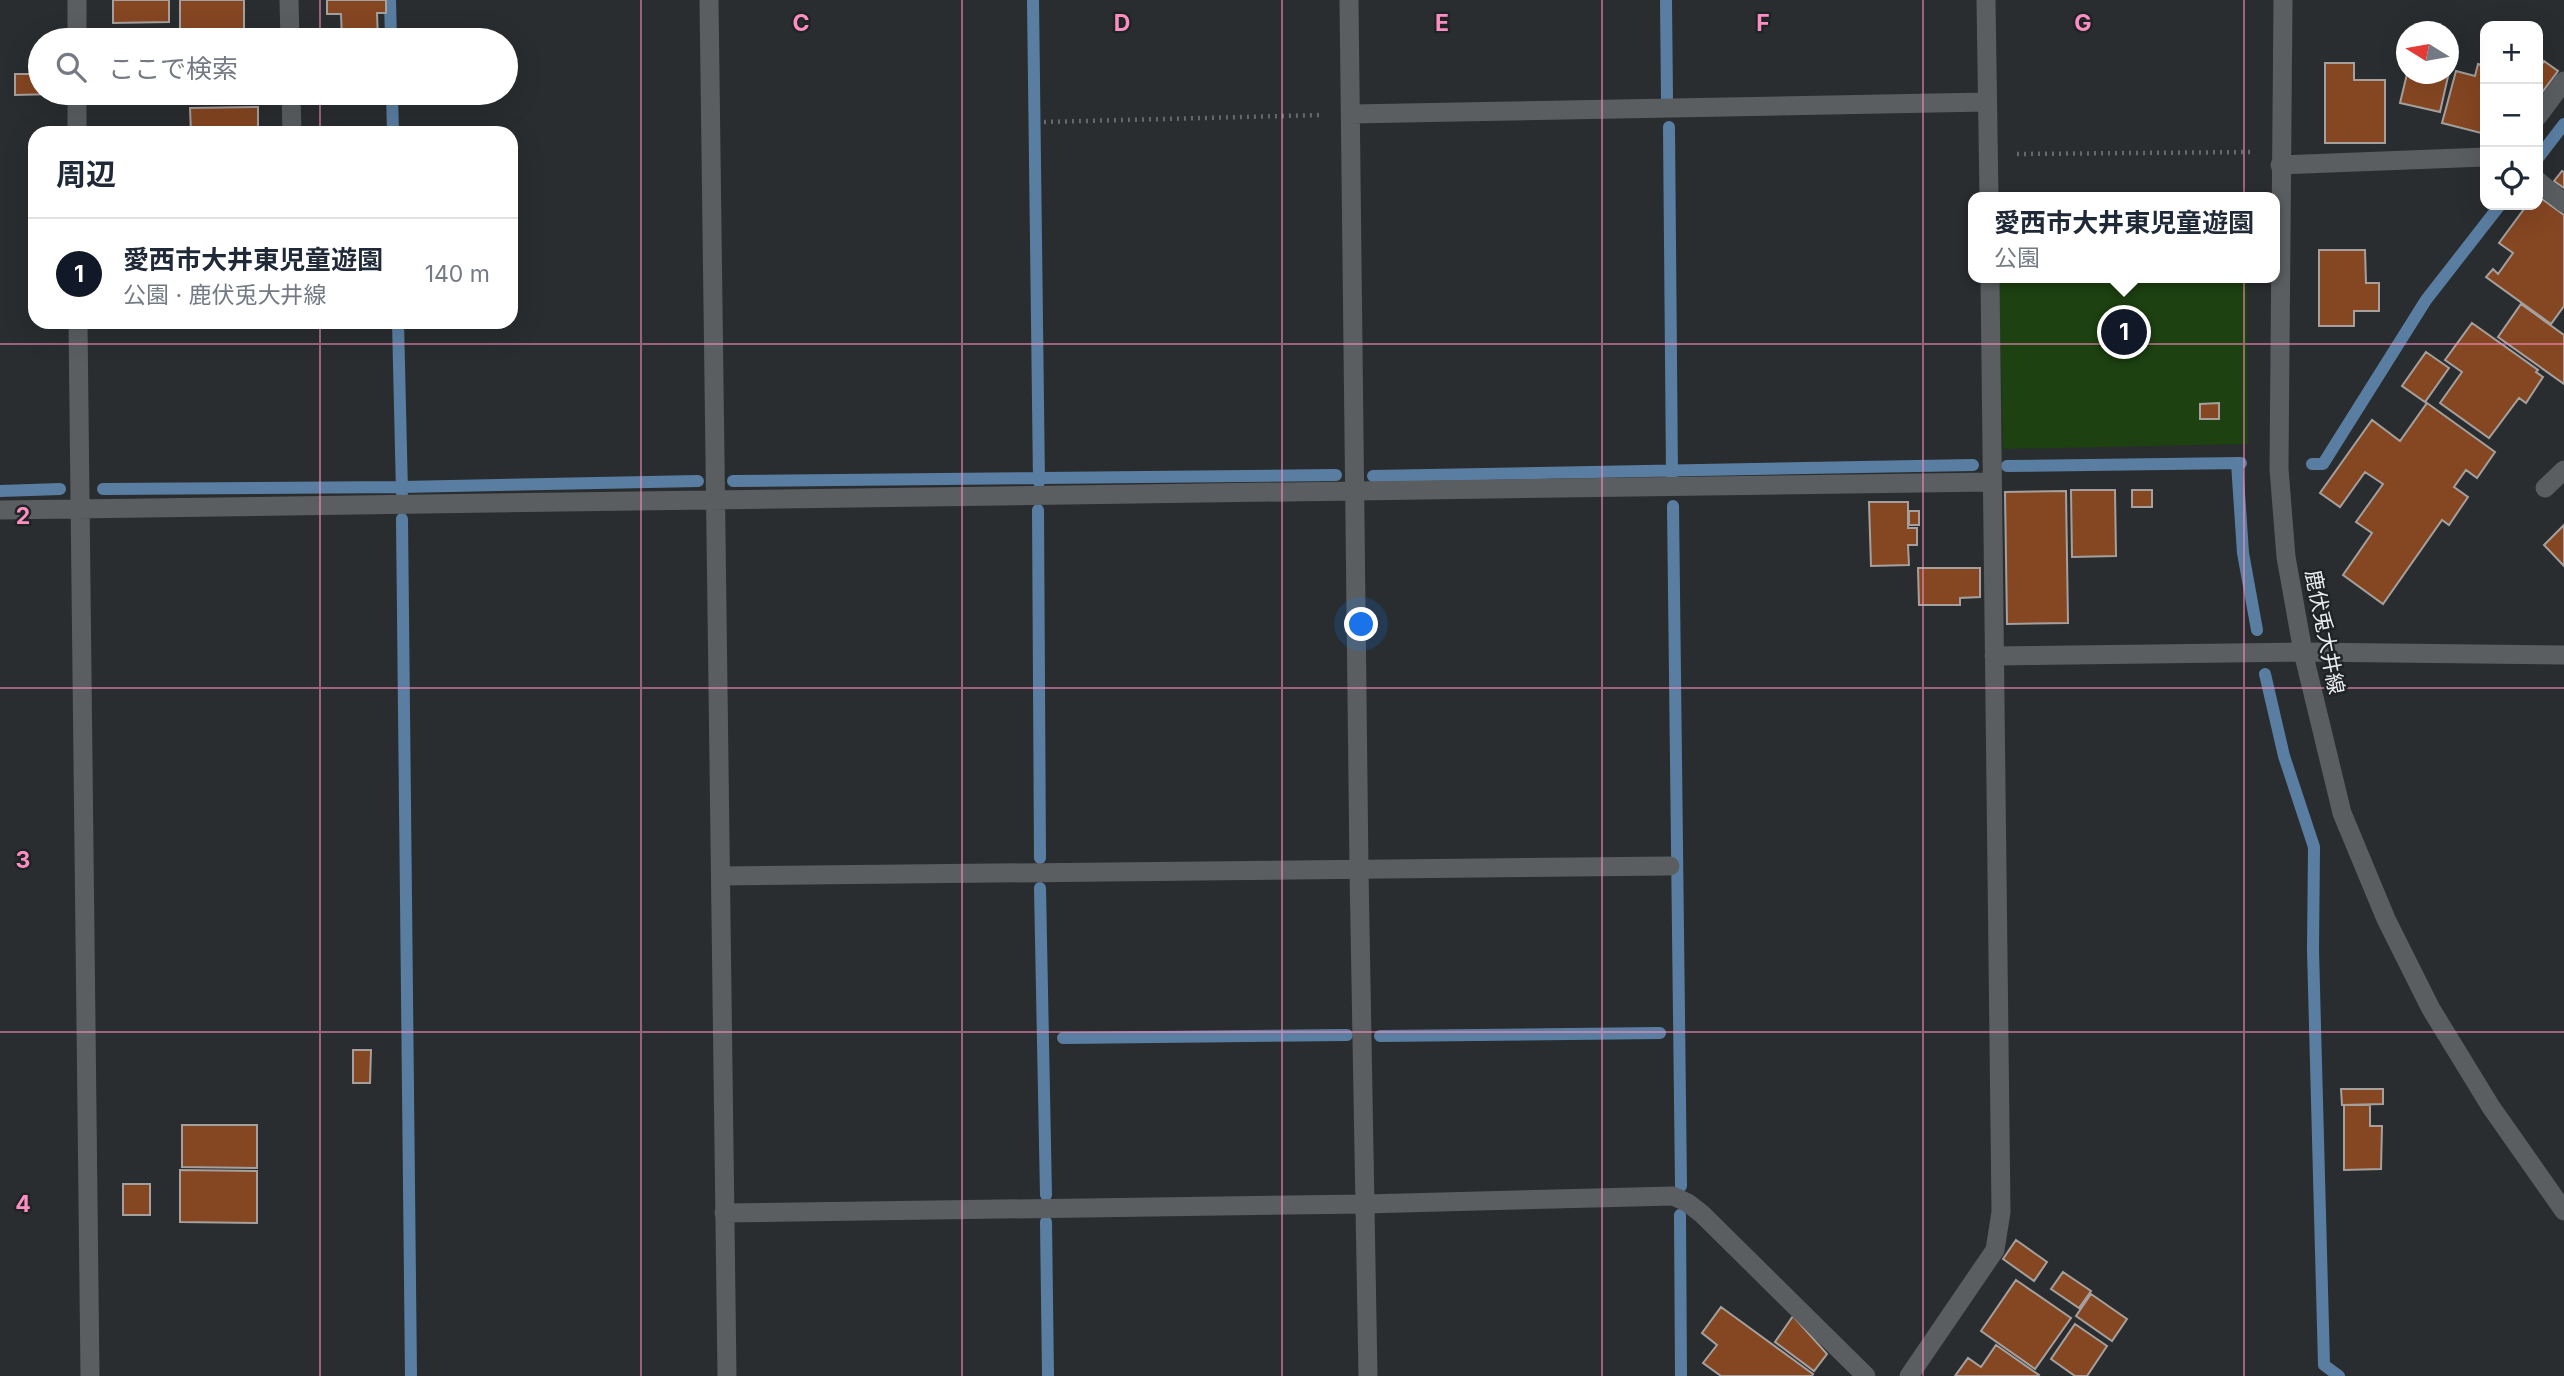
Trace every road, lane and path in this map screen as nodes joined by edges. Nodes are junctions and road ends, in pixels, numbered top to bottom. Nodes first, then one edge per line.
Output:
1 (77, 0) edge
2 (289, 0) edge
3 (709, 0) edge
4 (1349, 0) edge
5 (1986, 0) edge
6 (2283, 0) edge
7 (77, 28) edge
8 (290, 28) edge
9 (2564, 81) edge
10 (1987, 102) junction
11 (77, 105) edge
12 (291, 105) edge
13 (2543, 109) edge
14 (1351, 114) junction
15 (1044, 122) dead end
16 (78, 126) edge
17 (292, 126) edge
18 (1989, 150) junction
19 (2480, 157) edge
20 (2280, 165) junction
21 (2543, 185) edge
22 (1989, 192) edge
23 (2280, 192) edge
24 (2564, 203) edge
25 (1990, 283) edge
26 (2279, 283) edge
27 (78, 329) edge
28 (2564, 470) edge
29 (1992, 482) junction
30 (2545, 488) dead end
31 (1355, 491) junction
32 (716, 499) junction
33 (79, 507) junction
34 (0, 510) edge
35 (2303, 652) junction
36 (2564, 655) edge
37 (1994, 656) junction
38 (1670, 866) dead end
39 (1359, 870) junction
40 (721, 876) junction
41 (1365, 1204) junction
42 (2564, 1210) edge
43 (724, 1213) junction
44 (90, 1376) edge
45 (727, 1376) edge
46 (1368, 1376) edge
47 (1866, 1376) edge
48 (1909, 1376) edge

1 - 7 street
2 - 8 street
3 - 32 street
4 - 14 street
5 - 10 street
6 - 20 street, 鹿伏兎大井線
9 - 13 street
10 - 14 street
10 - 18 street
11 - 16 street
12 - 17 street
14 - 15 path
14 - 31 street
18 - 20 path
18 - 22 street
19 - 20 street
20 - 23 street, 鹿伏兎大井線
21 - 24 street
25 - 29 street
26 - 35 street, 鹿伏兎大井線
27 - 33 street
28 - 30 street
29 - 31 street
29 - 37 street
31 - 32 street
31 - 39 street
32 - 33 street
32 - 40 street
33 - 34 street
33 - 44 street
35 - 36 street
35 - 37 street
35 - 42 street, 鹿伏兎大井線
37 - 48 street
38 - 39 street
39 - 40 street
39 - 41 street
40 - 43 street
41 - 43 street
41 - 46 street
41 - 47 street
43 - 45 street

